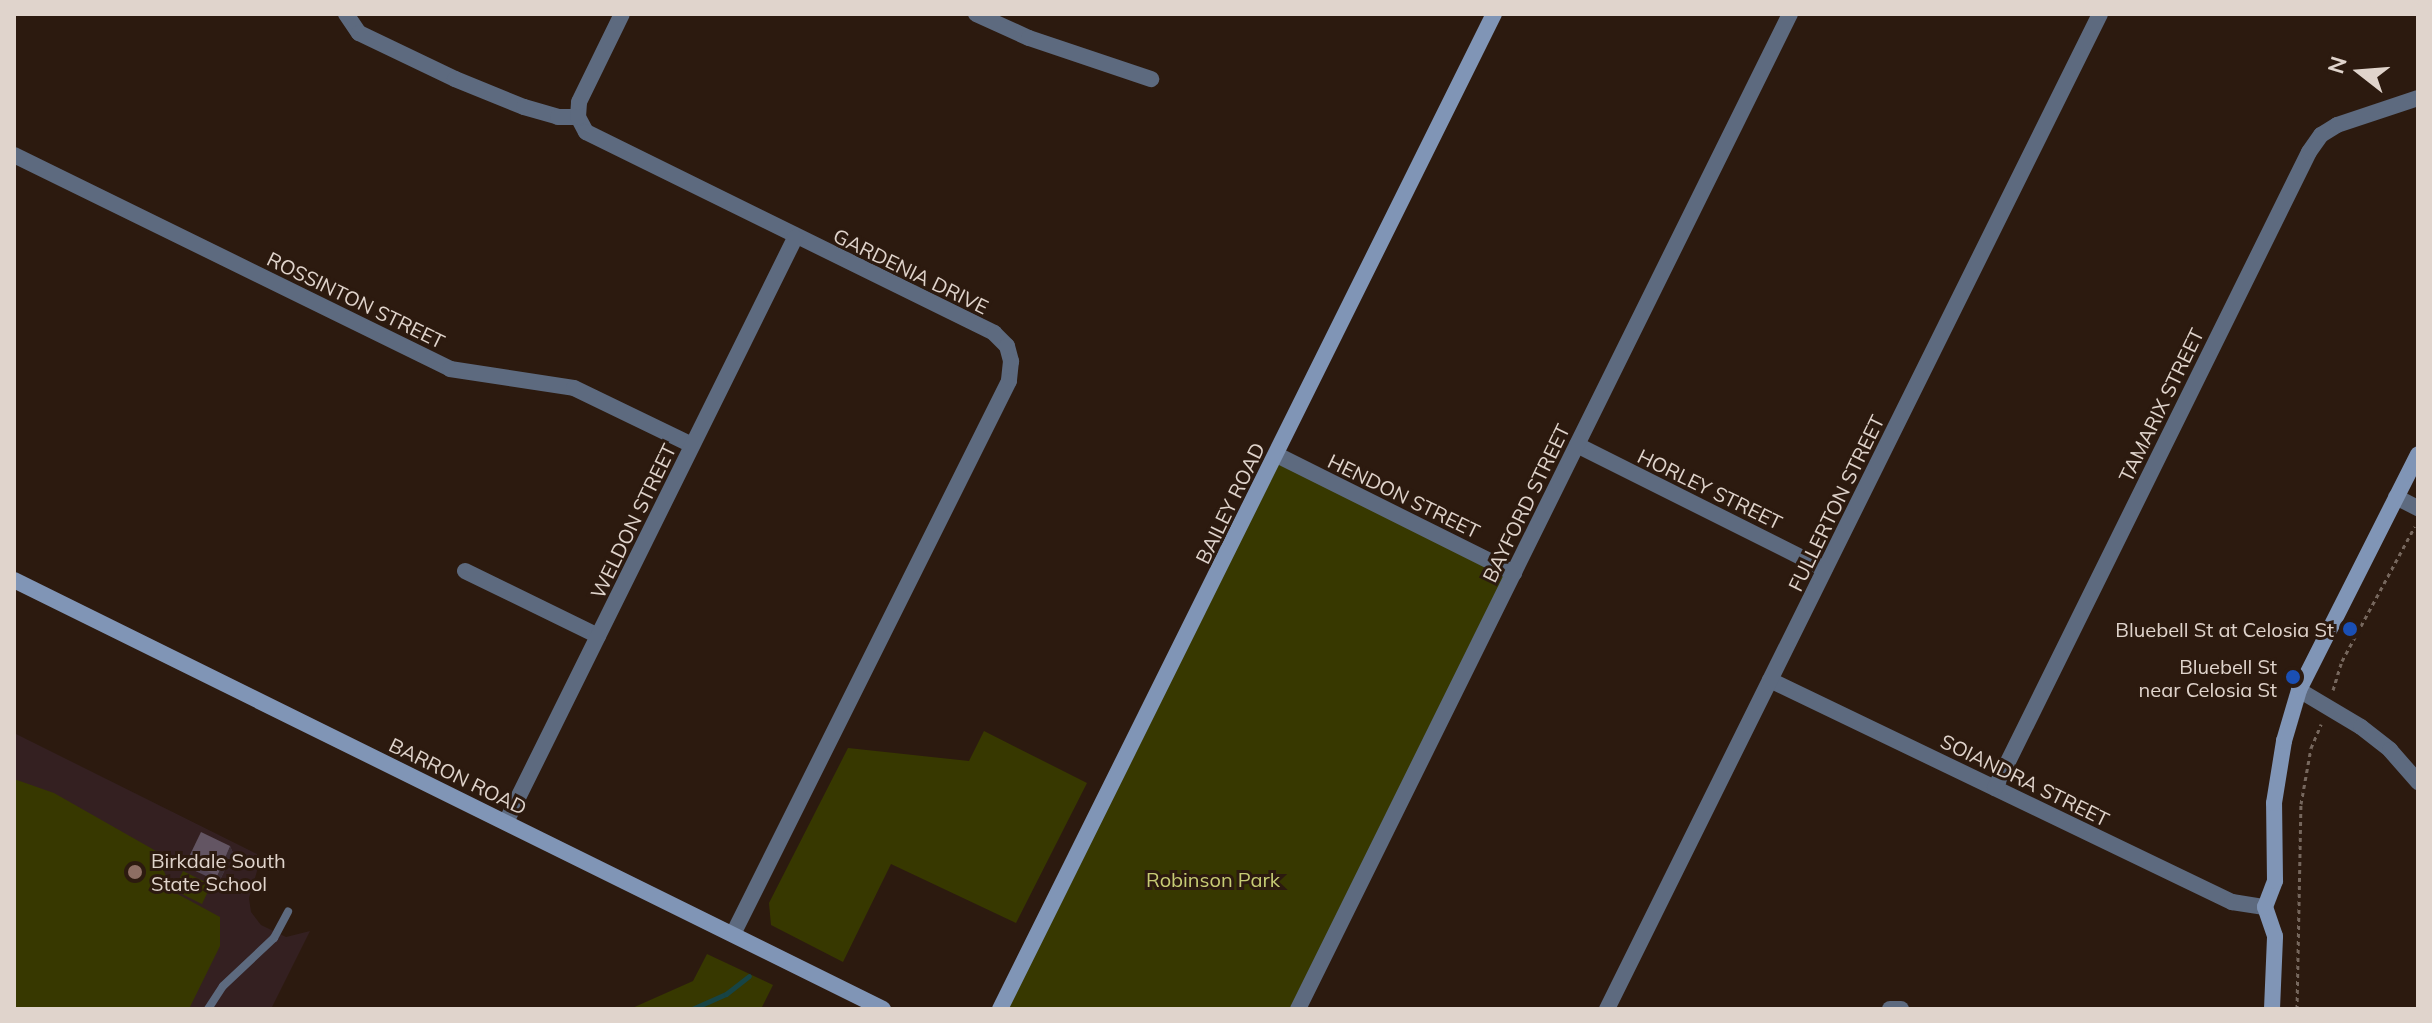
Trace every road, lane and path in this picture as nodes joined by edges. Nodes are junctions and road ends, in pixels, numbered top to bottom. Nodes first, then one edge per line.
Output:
1 (346, 14) edge
2 (622, 14) edge
3 (976, 14) edge
4 (1494, 14) edge
5 (1790, 14) edge
6 (2100, 14) edge
7 (1151, 79) dead end
8 (2418, 98) edge
9 (578, 117) junction
10 (14, 155) edge
11 (795, 238) junction
12 (692, 445) junction
13 (1577, 445) junction
14 (2418, 454) edge
15 (1277, 455) junction
16 (2396, 497) junction
17 (2418, 508) edge
18 (2418, 519) edge
19 (1825, 569) junction
20 (465, 571) dead end
21 (1514, 573) junction
22 (14, 580) edge
23 (598, 636) junction
24 (1770, 680) junction
25 (2299, 690) junction
26 (2327, 707) junction
27 (2418, 782) edge
28 (1995, 788) junction
29 (506, 822) junction
30 (2265, 907) junction
31 (288, 912) dead end
32 (733, 934) junction
33 (208, 1009) edge
34 (883, 1009) edge
35 (1000, 1009) edge
36 (1298, 1009) edge
37 (1607, 1009) edge
38 (1890, 1009) edge
39 (1901, 1009) edge
40 (2272, 1009) edge
41 (2297, 1009) edge

1 - 9 street
2 - 9 street
3 - 7 street
4 - 15 street, BAILEY ROAD
5 - 13 street, BAYFORD STREET
6 - 19 street, FULLERTON STREET
8 - 28 street, TAMARIX STREET
9 - 11 street, GARDENIA DRIVE
10 - 12 street, ROSSINTON STREET
11 - 12 street, WELDON STREET
11 - 32 street, GARDENIA DRIVE
12 - 23 street, WELDON STREET
13 - 19 street, HORLEY STREET
13 - 21 street, BAYFORD STREET
14 - 16 street
15 - 21 street, HENDON STREET
15 - 35 street, BAILEY ROAD
16 - 17 street
16 - 25 street
18 - 26 path
19 - 24 street, FULLERTON STREET
20 - 23 street
21 - 36 street, BAYFORD STREET
22 - 29 street, BARRON ROAD
23 - 29 street, WELDON STREET
24 - 28 street, SOIANDRA STREET
24 - 37 street, FULLERTON STREET
25 - 26 street
25 - 30 street
26 - 27 street
26 - 41 path
28 - 30 street, SOIANDRA STREET
29 - 32 street, BARRON ROAD
30 - 40 street
31 - 33 lane
32 - 34 street, BARRON ROAD
38 - 39 street

